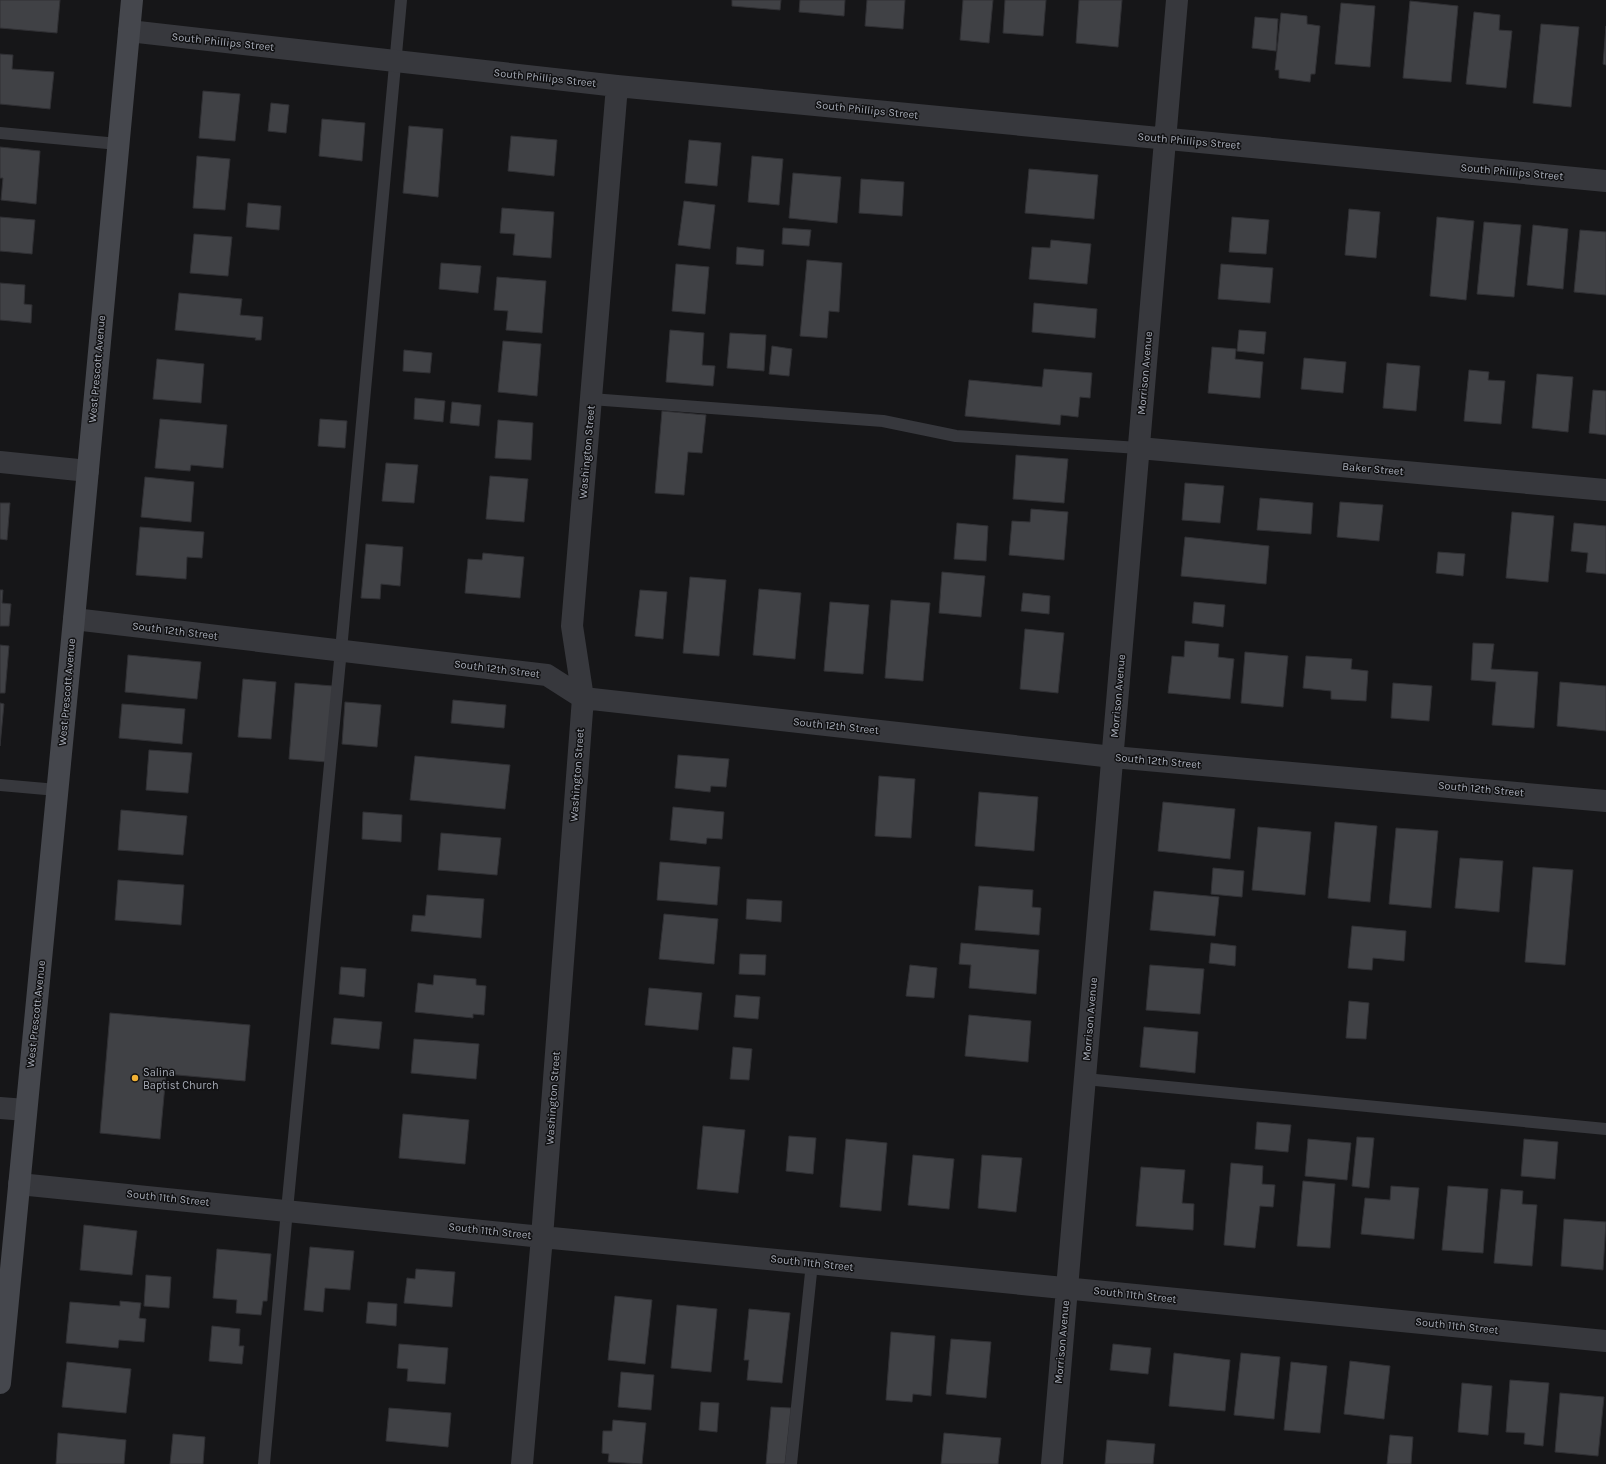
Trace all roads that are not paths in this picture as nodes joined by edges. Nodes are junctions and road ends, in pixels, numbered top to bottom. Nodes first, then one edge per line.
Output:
1 (132, 0) edge
2 (401, 0) edge
3 (1178, 0) edge
4 (129, 31) junction
5 (396, 61) junction
6 (617, 86) junction
7 (0, 133) edge
8 (1166, 139) junction
9 (118, 144) junction
10 (1606, 181) edge
11 (591, 399) junction
12 (1139, 448) junction
13 (0, 462) edge
14 (88, 471) junction
15 (1606, 490) edge
16 (74, 619) junction
17 (341, 650) junction
18 (583, 698) junction
19 (1112, 757) junction
20 (0, 785) edge
21 (57, 790) junction
22 (1606, 800) edge
23 (1085, 1079) junction
24 (0, 1108) edge
25 (26, 1110) junction
26 (1606, 1129) edge
27 (19, 1184) junction
28 (286, 1210) junction
29 (542, 1237) junction
30 (812, 1263) junction
31 (1066, 1288) junction
32 (1606, 1341) edge
33 (0, 1383) edge
34 (264, 1464) edge
35 (522, 1464) edge
36 (791, 1464) edge
37 (1052, 1464) edge

1 - 4 street, West Prescott Avenue
2 - 5 lane
3 - 8 street, Morrison Avenue
4 - 5 street, South Phillips Street
4 - 9 street, West Prescott Avenue
5 - 6 street, South Phillips Street
5 - 17 lane
6 - 8 street, South Phillips Street
6 - 11 street, Washington Street
7 - 9 lane
8 - 10 street, South Phillips Street
8 - 12 street, Morrison Avenue
9 - 14 street, West Prescott Avenue
11 - 12 lane
11 - 18 street, Washington Street
12 - 15 street, Baker Street
12 - 19 street, Morrison Avenue
13 - 14 street
14 - 16 street, West Prescott Avenue
16 - 17 street, South 12th Street
16 - 21 street, West Prescott Avenue
17 - 18 street, South 12th Street
17 - 28 lane
18 - 19 street, South 12th Street
18 - 29 street, Washington Street
19 - 22 street, South 12th Street
19 - 23 street, Morrison Avenue
20 - 21 lane
21 - 25 street, West Prescott Avenue
23 - 26 lane
23 - 31 street, Morrison Avenue
24 - 25 street
25 - 27 street, West Prescott Avenue
27 - 28 street, South 11th Street
27 - 33 street, West Prescott Avenue
28 - 29 street, South 11th Street
28 - 34 lane
29 - 30 street, South 11th Street
29 - 35 street, Washington Street
30 - 31 street, South 11th Street
30 - 36 lane
31 - 32 street, South 11th Street
31 - 37 street, Morrison Avenue

